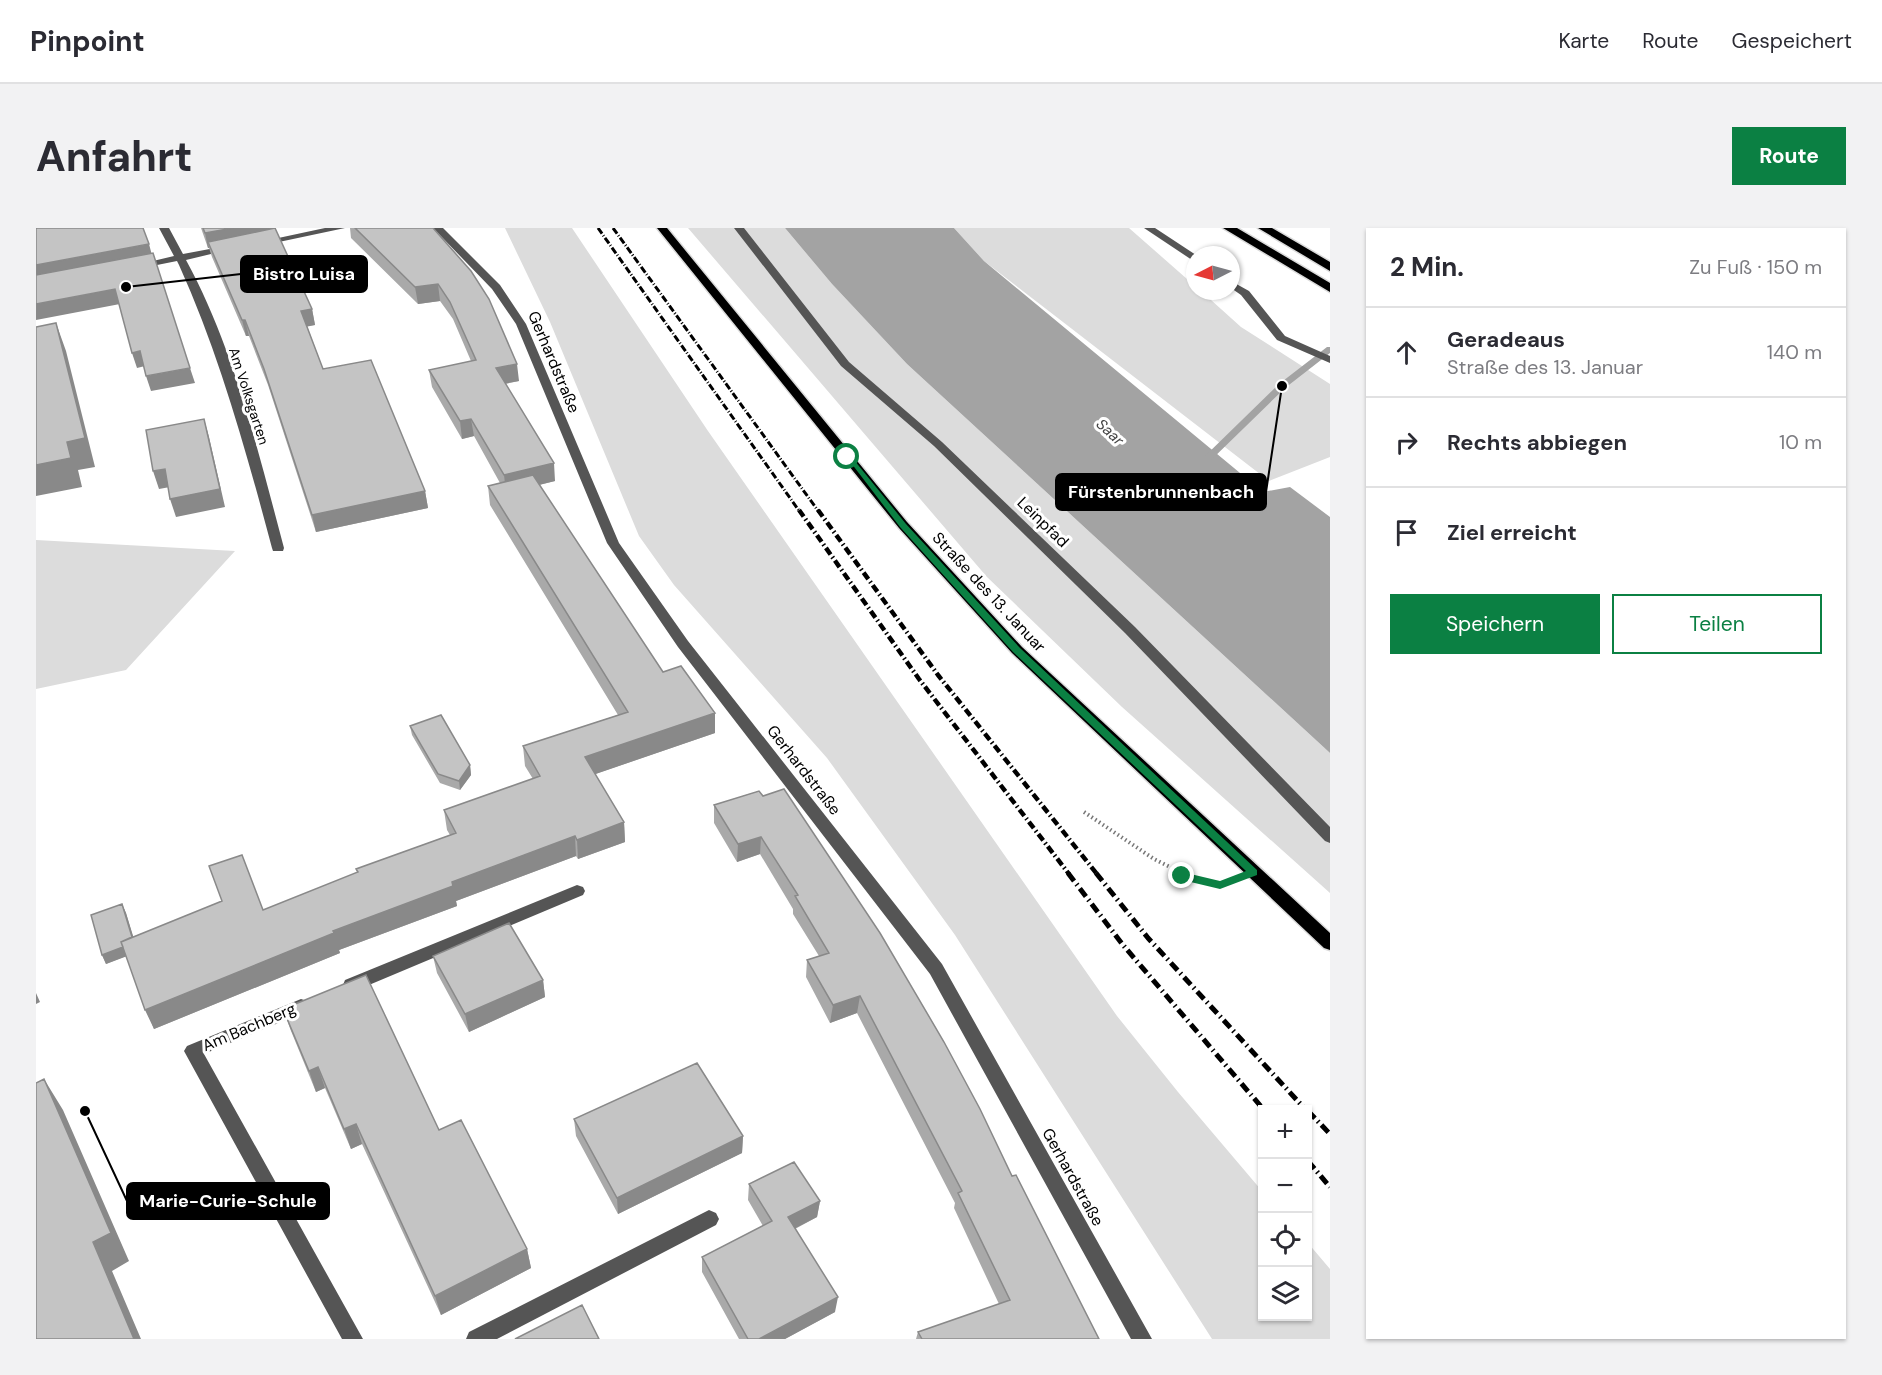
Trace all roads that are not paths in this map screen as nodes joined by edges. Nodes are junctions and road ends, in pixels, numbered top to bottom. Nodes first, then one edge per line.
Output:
1 (164, 228) edge
2 (340, 228) edge
3 (438, 228) edge
4 (662, 228) edge
5 (739, 228) edge
6 (1149, 228) edge
7 (1229, 228) edge
8 (1264, 228) edge
9 (249, 245) edge
10 (238, 247) edge
11 (1186, 253) edge
12 (181, 257) junction
13 (1330, 267) edge
14 (125, 268) edge
15 (1330, 288) edge
16 (1240, 290) edge
17 (1330, 360) edge
18 (278, 548) dead end
19 (1330, 837) edge
20 (577, 891) dead end
21 (1330, 943) edge
22 (335, 991) edge
23 (313, 1000) edge
24 (709, 1219) dead end
25 (353, 1339) edge
26 (476, 1339) edge
27 (1142, 1339) edge

1 - 12 street, Am Volksgarten
2 - 9 street
3 - 27 street, Gerhardstraße
4 - 21 main road, Straße des 13. Januar
5 - 19 street, Leinpfad
6 - 11 street
7 - 15 highway
8 - 13 highway
10 - 12 street
12 - 14 street
12 - 18 street, Am Volksgarten
16 - 17 street
20 - 22 street
23 - 25 street, Am Bachberg
24 - 26 street

